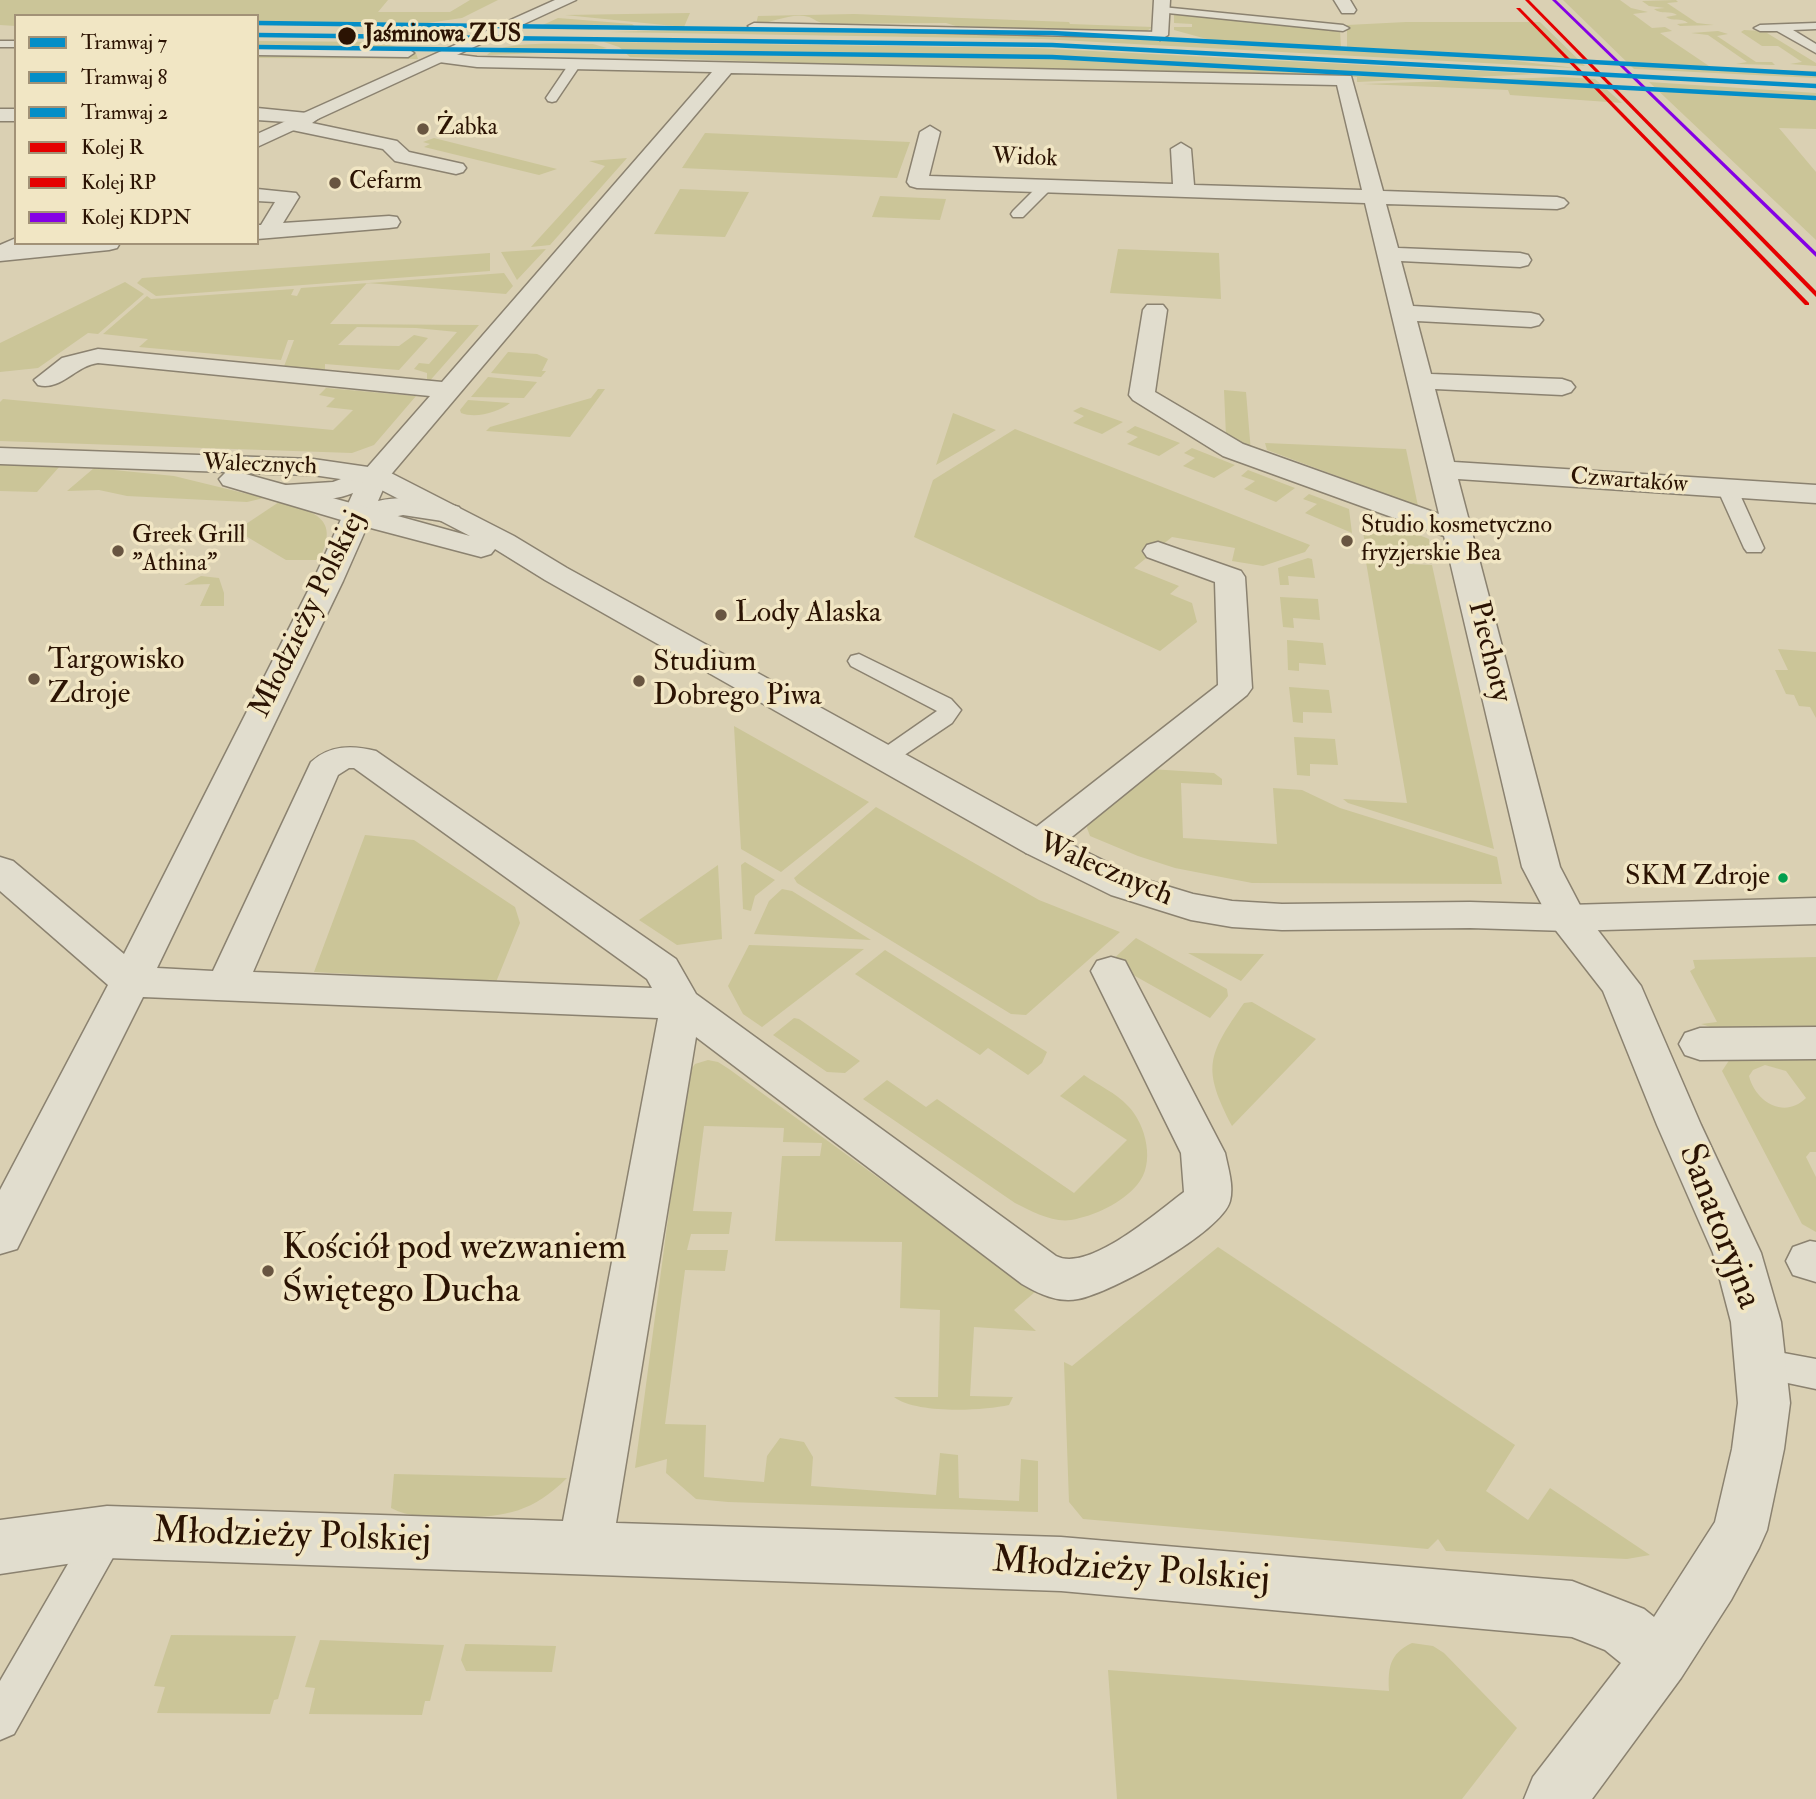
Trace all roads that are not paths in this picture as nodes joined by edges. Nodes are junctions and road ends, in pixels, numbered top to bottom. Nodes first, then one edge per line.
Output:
1 (568, 0) edge
2 (1162, 5) edge
3 (754, 26) dead end
4 (1816, 26) edge
5 (1760, 27) dead end
6 (1779, 27) junction
7 (1343, 28) dead end
8 (1160, 35) joint
9 (1816, 49) edge
10 (259, 51) edge
11 (408, 53) dead end
12 (445, 58) junction
13 (575, 64) junction
14 (726, 67) junction
15 (552, 98) dead end
16 (259, 114) edge
17 (302, 121) junction
18 (930, 132) dead end
19 (259, 140) edge
20 (1181, 149) dead end
21 (456, 168) dead end
22 (1046, 186) junction
23 (1184, 191) junction
24 (259, 195) edge
25 (1374, 197) junction
26 (1557, 203) dead end
27 (1018, 214) dead end
28 (389, 222) dead end
29 (263, 232) edge
30 (18, 245) edge
31 (89, 245) edge
32 (0, 254) edge
33 (1388, 254) junction
34 (1520, 260) dead end
35 (1155, 310) dead end
36 (1404, 313) junction
37 (1531, 320) dead end
38 (47, 380) dead end
39 (1422, 380) junction
40 (1562, 387) dead end
41 (447, 390) junction
42 (0, 456) edge
43 (145, 462) junction
44 (1442, 470) junction
45 (375, 476) junction
46 (1727, 488) junction
47 (281, 492) junction
48 (1816, 494) edge
49 (449, 513) junction
50 (358, 516) junction
51 (1456, 530) junction
52 (1754, 548) dead end
53 (1158, 551) dead end
54 (547, 569) junction
55 (859, 661) dead end
56 (886, 757) junction
57 (1039, 844) junction
58 (0, 870) edge
59 (1816, 911) edge
60 (1568, 918) junction
61 (1111, 971) dead end
62 (130, 982) junction
63 (227, 985) junction
64 (681, 1004) junction
65 (1816, 1043) edge
66 (1700, 1044) dead end
67 (0, 1235) edge
68 (1762, 1364) junction
69 (1816, 1374) edge
70 (107, 1532) junction
71 (0, 1547) edge
72 (585, 1547) junction
73 (1661, 1658) junction
74 (0, 1720) edge
75 (1555, 1799) edge

1 - 12 street
2 - 7 lane
2 - 8 street
3 - 8 lane
4 - 6 lane
5 - 6 lane
6 - 9 lane
10 - 11 lane
12 - 13 street
12 - 17 street
13 - 14 street
13 - 15 lane
14 - 25 street, Piechoty
14 - 41 street, Młodzieży Polskiej
16 - 17 street
17 - 19 street
17 - 21 street
18 - 22 street, Widok
20 - 23 street
22 - 23 street, Widok
22 - 27 lane
23 - 25 street, Widok
24 - 29 street
25 - 26 street
25 - 33 street, Piechoty
28 - 29 street
30 - 32 street
31 - 32 street
33 - 34 street
33 - 36 street, Piechoty
35 - 51 street
36 - 37 street
36 - 39 street, Piechoty
38 - 41 street
39 - 40 street
39 - 44 street, Piechoty
41 - 45 street, Młodzieży Polskiej
42 - 43 street, Walecznych
43 - 45 street, Walecznych
43 - 47 street, Walecznych
44 - 46 street, Czwartaków
44 - 51 street, Piechoty
45 - 47 street, Walecznych
45 - 49 street, Walecznych
45 - 50 street, Młodzieży Polskiej
46 - 48 street, Czwartaków
46 - 52 lane
47 - 50 street, Walecznych
49 - 50 street, Walecznych
49 - 54 street, Walecznych
50 - 54 street, Walecznych
50 - 62 street, Młodzieży Polskiej
51 - 60 street, Piechoty
53 - 57 street
54 - 56 street, Walecznych
55 - 56 lane
56 - 57 street, Walecznych
57 - 60 street, Walecznych
58 - 62 street
59 - 60 street, Walecznych
60 - 68 street, Sanatoryjna
61 - 64 street
62 - 63 street
62 - 67 street, Młodzieży Polskiej
63 - 64 street
63 - 64 street
64 - 72 street
65 - 66 street
68 - 69 lane
68 - 73 street, Sanatoryjna
70 - 71 street, Młodzieży Polskiej
70 - 72 street, Młodzieży Polskiej
70 - 74 lane
72 - 73 street, Młodzieży Polskiej
73 - 75 street, Sanatoryjna

